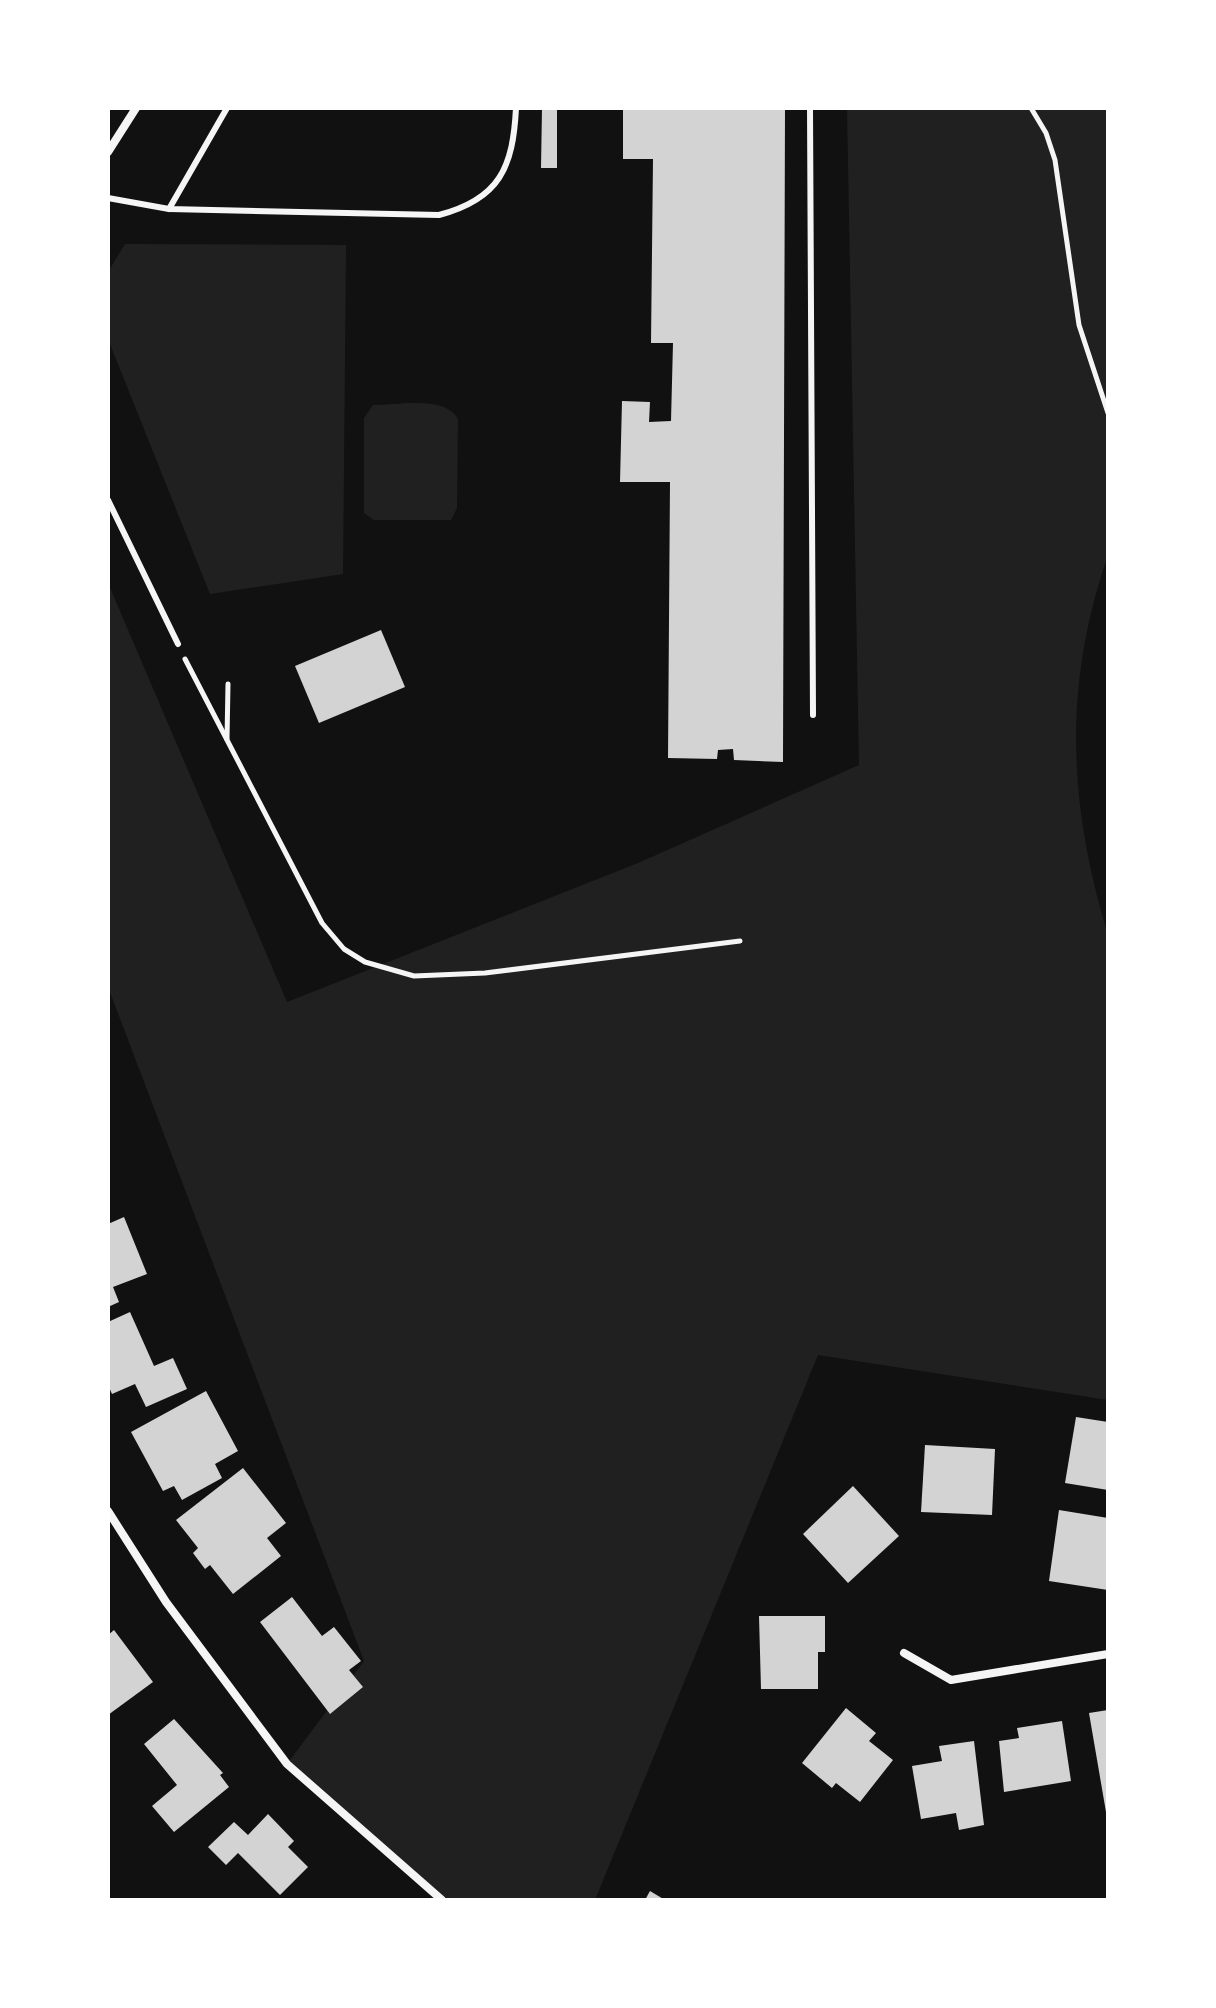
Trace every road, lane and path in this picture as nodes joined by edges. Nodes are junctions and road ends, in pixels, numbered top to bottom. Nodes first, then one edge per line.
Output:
1 (136, 108) edge
2 (227, 108) edge
3 (516, 108) edge
4 (810, 108) edge
5 (1031, 108) edge
6 (108, 152) edge
7 (108, 198) edge
8 (169, 209) junction
9 (1108, 413) edge
10 (108, 500) edge
11 (178, 644) joint
12 (228, 684) dead end
13 (813, 715) dead end
14 (227, 741) junction
15 (740, 941) dead end
16 (108, 1511) edge
17 (904, 1653) dead end
18 (1108, 1654) edge
19 (442, 1900) edge

1 - 6 street
2 - 8 lane
3 - 8 lane
4 - 13 lane
5 - 9 path
7 - 8 lane
10 - 11 lane
11 - 14 path
12 - 14 path
14 - 15 path
16 - 19 street
17 - 18 street

